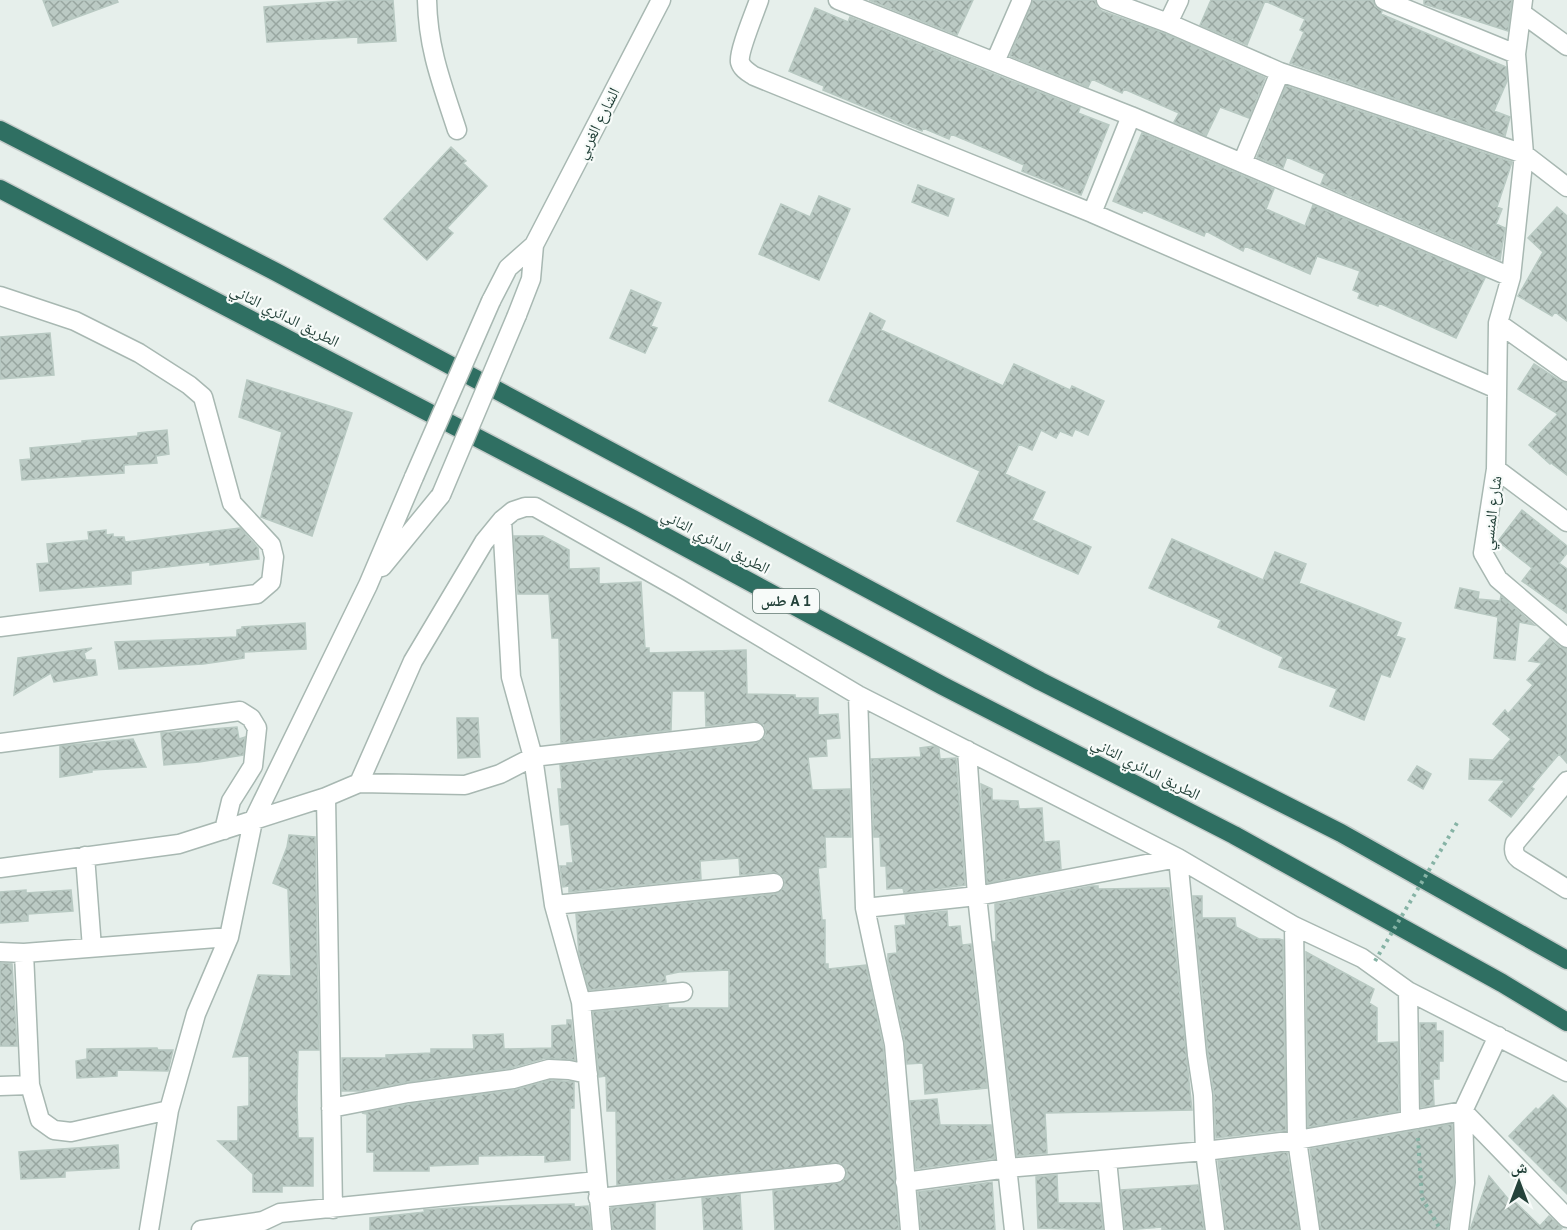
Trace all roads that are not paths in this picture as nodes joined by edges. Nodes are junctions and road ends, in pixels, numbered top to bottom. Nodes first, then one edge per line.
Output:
1 (427, 0) edge
2 (661, 0) edge
3 (759, 0) edge
4 (838, 0) edge
5 (1022, 0) edge
6 (1106, 0) edge
7 (1179, 0) edge
8 (1384, 0) edge
9 (1523, 7) edge
10 (1168, 23) junction
11 (1567, 46) edge
12 (1516, 54) junction
13 (995, 62) junction
14 (1280, 72) junction
15 (1131, 116) junction
16 (457, 130) dead end
17 (4, 132) edge
18 (1524, 154) junction
19 (1242, 164) junction
20 (1567, 187) edge
21 (0, 189) edge
22 (1092, 213) junction
23 (534, 245) junction
24 (1510, 277) junction
25 (0, 296) edge
26 (1498, 323) junction
27 (1567, 372) edge
28 (1497, 389) junction
29 (1496, 469) junction
30 (502, 520) junction
31 (1567, 522) edge
32 (368, 585) junction
33 (0, 627) edge
34 (1567, 638) edge
35 (858, 695) junction
36 (755, 732) dead end
37 (0, 743) edge
38 (967, 750) junction
39 (533, 757) junction
40 (1567, 781) edge
41 (358, 783) junction
42 (326, 797) junction
43 (253, 820) junction
44 (224, 830) junction
45 (85, 856) junction
46 (1178, 858) junction
47 (0, 868) edge
48 (774, 883) dead end
49 (1567, 889) edge
50 (977, 896) junction
51 (554, 905) junction
52 (865, 908) junction
53 (1294, 926) junction
54 (229, 937) junction
55 (92, 948) junction
56 (0, 952) edge
57 (24, 953) junction
58 (1567, 960) edge
59 (1408, 991) junction
60 (683, 992) dead end
61 (581, 1002) junction
62 (1567, 1022) edge
63 (1498, 1036) junction
64 (1567, 1072) edge
65 (588, 1074) junction
66 (30, 1085) junction
67 (0, 1086) edge
68 (331, 1108) junction
69 (169, 1110) junction
70 (1463, 1111) junction
71 (1417, 1119) junction
72 (1297, 1140) junction
73 (1205, 1151) junction
74 (1107, 1160) junction
75 (1008, 1168) junction
76 (836, 1173) dead end
77 (905, 1182) junction
78 (598, 1190) junction
79 (333, 1209) junction
80 (1567, 1218) edge
81 (263, 1226) edge
82 (149, 1230) edge
83 (201, 1230) edge
84 (602, 1230) edge
85 (910, 1230) edge
86 (1014, 1230) edge
87 (1114, 1230) edge
88 (1215, 1230) edge
89 (1310, 1230) edge
90 (1459, 1230) edge

1 - 16 street
2 - 23 street, الشارع الغربي
3 - 22 street
4 - 13 street
5 - 13 street
6 - 10 street
7 - 10 street
8 - 12 street
9 - 11 street
9 - 12 street, شارع المنسي
10 - 14 street
12 - 18 street, شارع المنسي
13 - 15 street
14 - 18 street
14 - 19 street
15 - 19 street
15 - 22 street
17 - 58 highway, الطريق الدائري الثاني / طس A 1
18 - 20 street
18 - 24 street, شارع المنسي
19 - 24 street
21 - 62 highway, الطريق الدائري الثاني / طس A 1
22 - 28 street
23 - 32 street, bridge
23 - 32 street, bridge
24 - 26 street, شارع المنسي
25 - 33 street
26 - 27 street
26 - 28 street, شارع المنسي
28 - 29 street, شارع المنسي
29 - 31 street
29 - 34 street, شارع المنسي
30 - 35 street
30 - 39 street
30 - 41 street
32 - 43 street
35 - 38 street
35 - 52 street
36 - 39 street
37 - 44 street
38 - 46 street
38 - 50 street
39 - 41 street
39 - 51 street
40 - 49 street
41 - 42 street
42 - 43 street
42 - 68 street
43 - 44 street
43 - 54 street
44 - 45 street
45 - 47 street
45 - 55 street
46 - 50 street
46 - 53 street
46 - 73 street
48 - 51 street
50 - 52 street
50 - 75 street
51 - 61 street
52 - 77 street
53 - 59 street
53 - 72 street
54 - 55 street
54 - 69 street
55 - 57 street
56 - 57 street
57 - 66 street
59 - 63 street
59 - 71 street
60 - 61 street
61 - 65 street
63 - 64 street
63 - 70 street
65 - 68 street
65 - 78 street
66 - 67 street
66 - 69 street
68 - 79 street
69 - 82 street
70 - 71 street
70 - 80 street
70 - 90 street
71 - 72 street
72 - 73 street
72 - 89 street
73 - 74 street
73 - 88 street
74 - 75 street
74 - 87 street
75 - 77 street
75 - 86 street
76 - 78 street
77 - 85 street
78 - 79 street
78 - 84 street
79 - 81 street
81 - 83 street

